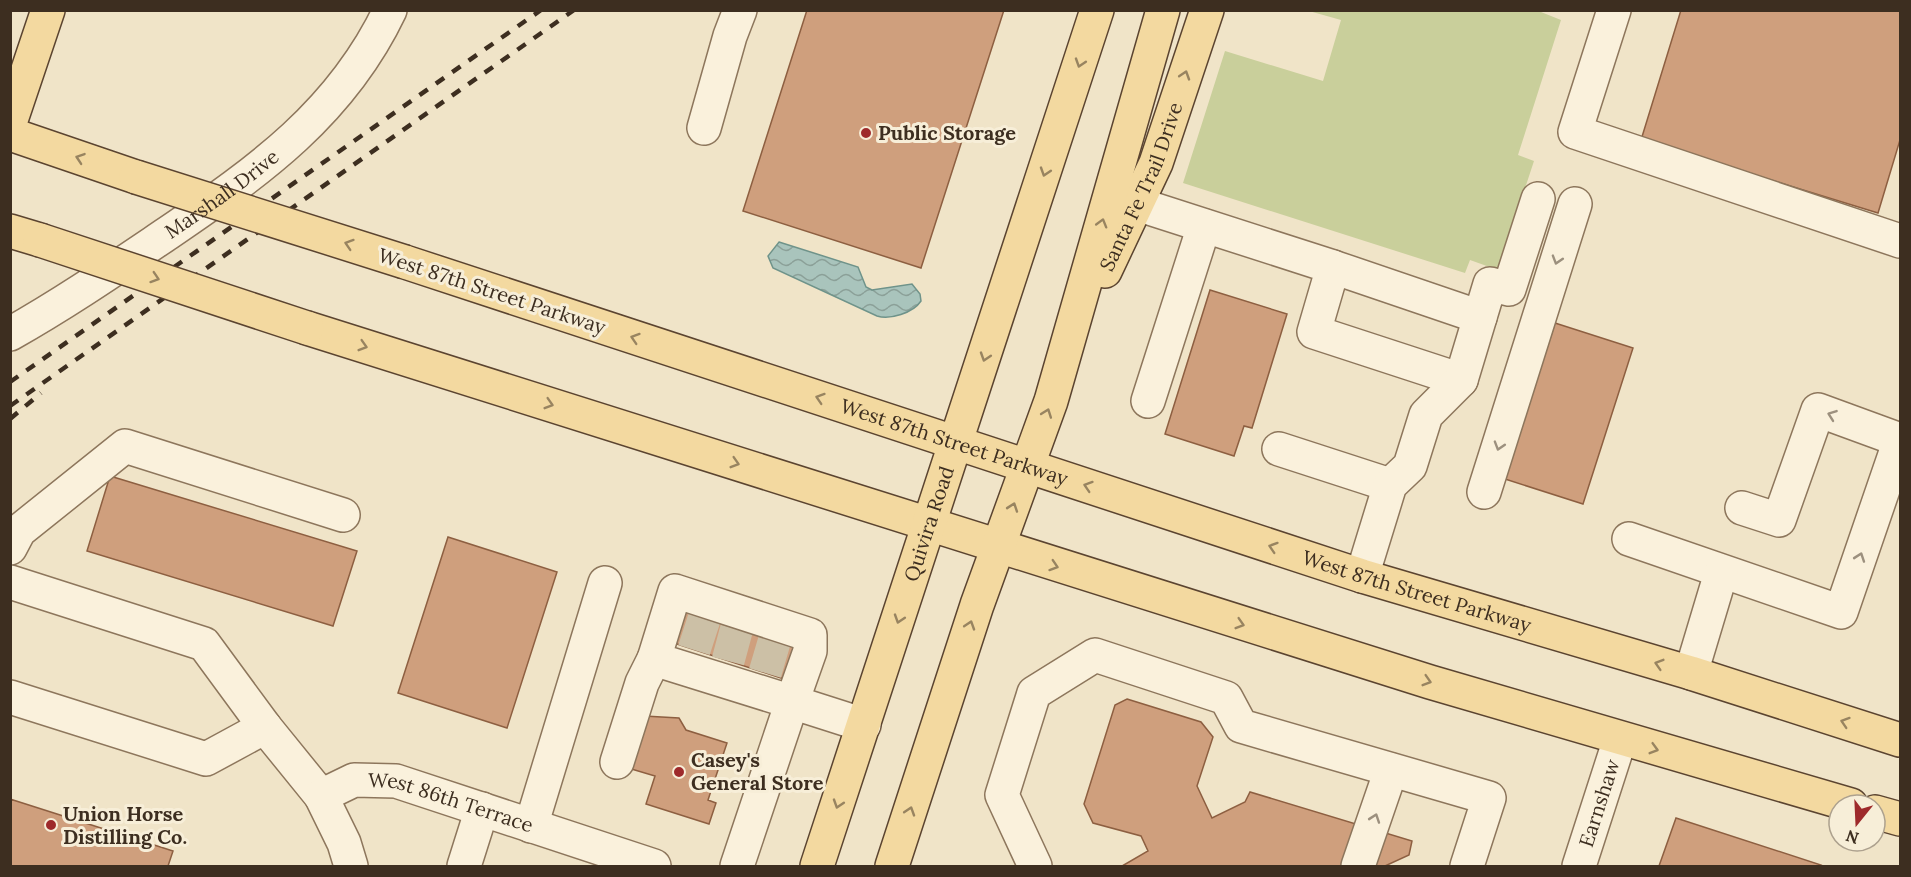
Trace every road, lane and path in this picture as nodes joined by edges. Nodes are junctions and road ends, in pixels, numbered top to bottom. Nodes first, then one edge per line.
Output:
1 (48, 10) edge
2 (390, 10) edge
3 (740, 10) edge
4 (1097, 10) edge
5 (1163, 10) edge
6 (1207, 10) edge
7 (1614, 10) edge
8 (10, 123) edge
9 (705, 128) dead end
10 (10, 134) edge
11 (1538, 199) dead end
12 (1137, 204) junction
13 (1575, 204) dead end
14 (1204, 226) junction
15 (25, 236) edge
16 (1900, 241) edge
17 (1333, 267) junction
18 (1480, 317) junction
19 (10, 334) edge
20 (1064, 360) junction
21 (1461, 380) junction
22 (1148, 401) dead end
23 (956, 443) junction
24 (1279, 449) dead end
25 (1027, 466) junction
26 (1390, 485) junction
27 (1484, 492) dead end
28 (1742, 508) dead end
29 (343, 515) dead end
30 (932, 523) junction
31 (1629, 539) dead end
32 (998, 548) junction
33 (10, 549) edge
34 (1721, 573) junction
35 (1362, 576) junction
36 (10, 582) edge
37 (605, 583) dead end
38 (654, 659) junction
39 (1691, 673) junction
40 (10, 697) edge
41 (792, 702) junction
42 (864, 725) junction
43 (265, 727) junction
44 (1620, 739) junction
45 (1900, 740) edge
46 (617, 762) dead end
47 (1391, 770) junction
48 (321, 795) junction
49 (1827, 798) edge
50 (482, 809) junction
51 (531, 826) junction
52 (351, 867) edge
53 (464, 867) edge
54 (654, 867) edge
55 (737, 867) edge
56 (818, 867) edge
57 (892, 867) edge
58 (1035, 867) edge
59 (1358, 867) edge
60 (1467, 867) edge
61 (1579, 867) edge

1 - 8 main road
2 - 19 street, Marshall Drive
3 - 9 street
4 -> 23 main road, Quivira Road
20 -> 5 main road
12 -> 6 main road, Santa Fe Trail Drive
7 - 16 street
23 -> 10 main road, West 87th Street Parkway, bridge
11 - 18 street
12 - 14 street
12 - 20 main road, Santa Fe Trail Drive
13 -> 27 street
14 - 17 street
14 - 22 street
15 -> 30 main road, bridge
17 - 18 street
17 - 21 street
18 - 21 street
25 -> 20 main road
21 - 26 street
23 - 25 main road, West 87th Street Parkway
23 - 30 main road, Quivira Road
24 - 26 street
32 -> 25 main road
35 -> 25 main road, West 87th Street Parkway
26 - 35 street
34 -> 28 street
29 - 33 street
30 - 32 main road
30 -> 42 main road, Quivira Road
31 - 34 street
32 -> 44 main road
57 -> 32 main road
34 - 39 street
39 -> 35 main road, West 87th Street Parkway
36 - 43 street
37 - 51 street
38 - 41 street
38 - 41 street
38 - 46 street
45 -> 39 main road, West 87th Street Parkway
40 - 43 street
41 - 42 street
41 - 55 street
42 -> 56 main road, Quivira Road
43 - 48 street
44 -> 49 main road
44 - 61 street, Earnshaw
47 - 58 street
59 -> 47 street
47 - 60 street
48 - 50 street, West 86th Terrace
48 - 52 street
50 - 51 street, West 86th Terrace
50 - 53 street
51 - 54 street, West 86th Terrace

